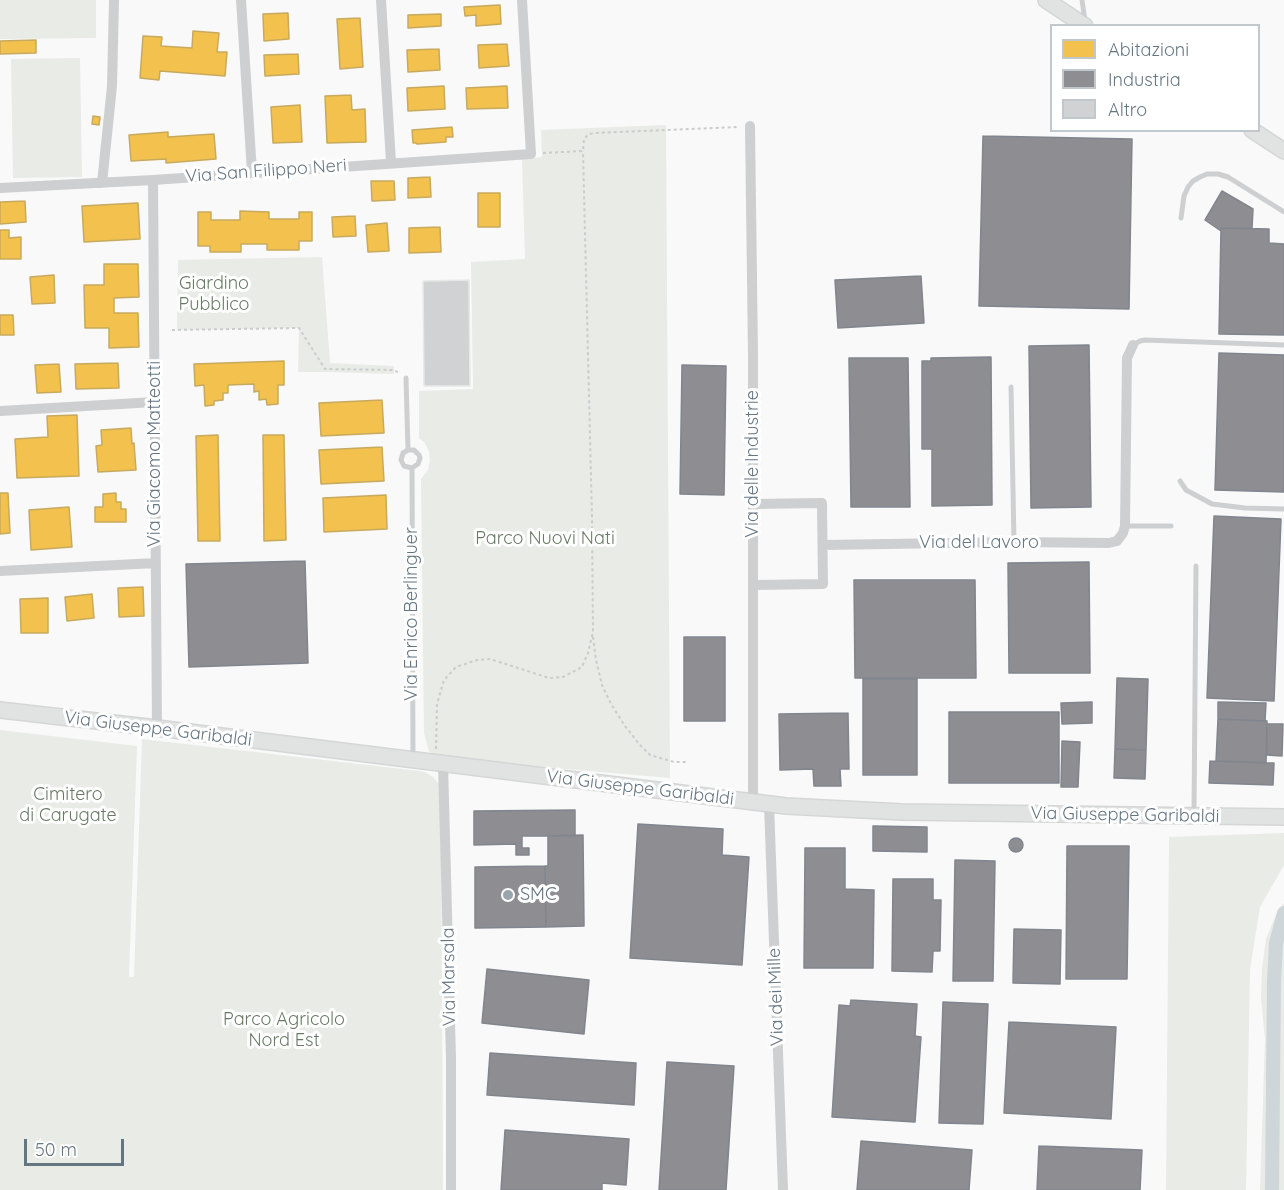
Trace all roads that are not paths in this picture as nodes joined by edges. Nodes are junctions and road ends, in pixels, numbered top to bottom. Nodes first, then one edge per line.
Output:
1 (114, 0) edge
2 (241, 0) edge
3 (381, 0) edge
4 (522, 0) edge
5 (1046, 0) edge
6 (1082, 0) edge
7 (1083, 24) edge
8 (1085, 24) edge
9 (750, 126) road end
10 (1255, 132) edge
11 (1284, 150) edge
12 (391, 162) junction
13 (252, 172) junction
14 (153, 180) junction
15 (102, 183) junction
16 (0, 188) edge
17 (1284, 212) edge
18 (1181, 218) dead end
19 (1133, 345) joint
20 (1284, 345) edge
21 (406, 378) road end
22 (1011, 387) dead end
23 (155, 402) junction
24 (0, 411) edge
25 (408, 450) junction
26 (412, 468) junction
27 (1180, 481) dead end
28 (753, 504) junction
29 (1284, 509) edge
30 (1125, 526) junction
31 (1171, 526) dead end
32 (1014, 542) junction
33 (823, 545) junction
34 (156, 562) junction
35 (1196, 566) dead end
36 (0, 571) edge
37 (753, 585) junction
38 (0, 710) edge
39 (157, 728) junction
40 (413, 760) junction
41 (440, 764) junction
42 (753, 802) junction
43 (769, 804) junction
44 (1194, 816) junction
45 (1284, 817) edge
46 (451, 1190) edge
47 (783, 1190) edge

1 - 15 street
2 - 13 street
3 - 12 street
4 - 12 street, Via San Filippo Neri
5 - 7 street
6 - 8 lane
9 - 28 street, Via delle Industrie
10 - 11 street
12 - 13 street, Via San Filippo Neri
13 - 14 street, Via San Filippo Neri
14 - 15 street, Via San Filippo Neri
14 - 23 street, Via Giacomo Matteotti
15 - 16 street, Via San Filippo Neri
17 - 18 lane
19 - 20 lane
19 - 30 street
21 - 25 lane, Via Enrico Berlinguer
22 - 32 lane
23 - 24 street
23 - 34 street, Via Giacomo Matteotti
25 - 26 lane, Via Enrico Berlinguer
25 - 26 lane, Via Enrico Berlinguer
26 - 40 lane, Via Enrico Berlinguer
27 - 29 lane
28 - 33 street
28 - 37 street, Via delle Industrie
30 - 31 lane
30 - 32 street, Via del Lavoro
32 - 33 street, Via del Lavoro
33 - 37 street
34 - 36 street
34 - 39 street, Via Giacomo Matteotti
35 - 44 lane
37 - 42 street, Via delle Industrie
38 - 39 street, Via Giuseppe Garibaldi
39 - 40 street, Via Giuseppe Garibaldi
40 - 41 street, Via Giuseppe Garibaldi
41 - 42 street, Via Giuseppe Garibaldi
41 - 46 street, Via Marsala
42 - 43 street, Via Giuseppe Garibaldi
43 - 44 street, Via Giuseppe Garibaldi
43 - 47 street, Via dei Mille
44 - 45 street, Via Giuseppe Garibaldi

